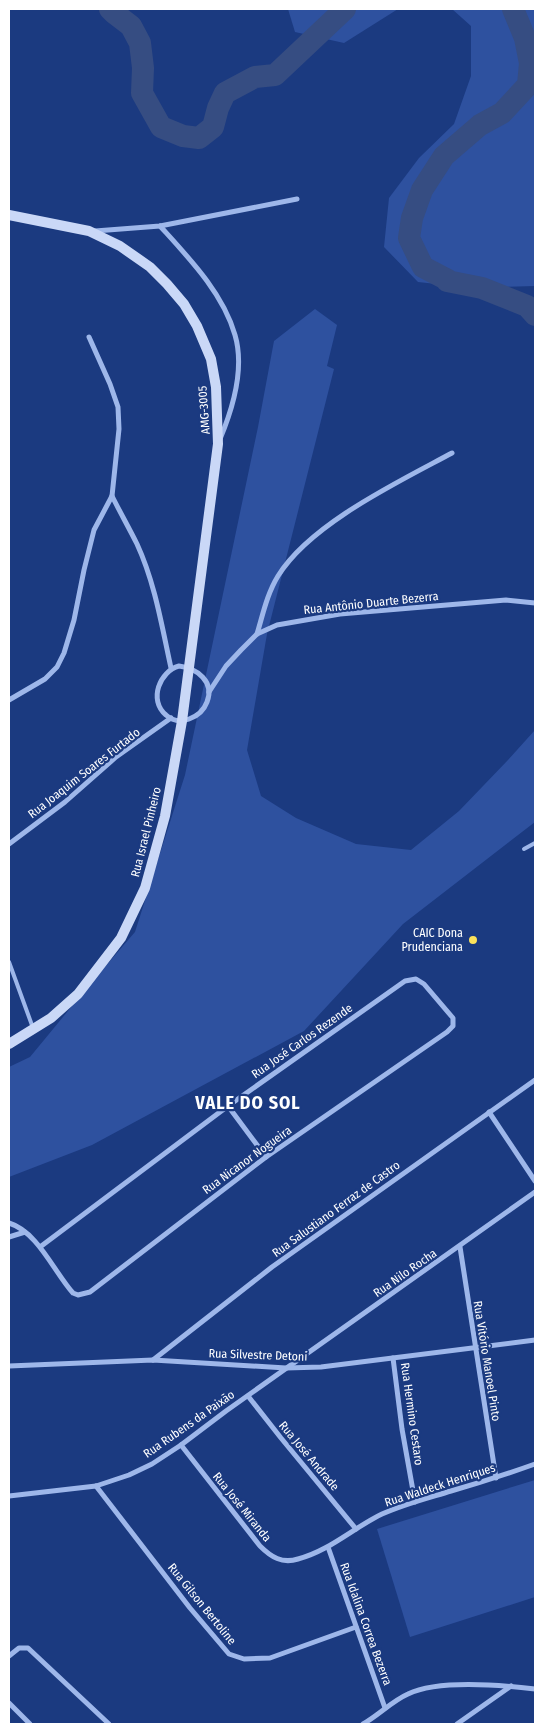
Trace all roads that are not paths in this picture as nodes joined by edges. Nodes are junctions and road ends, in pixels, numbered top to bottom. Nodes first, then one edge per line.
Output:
1 (296, 199) dead end
2 (9, 215) edge
3 (160, 226) junction
4 (89, 231) junction
5 (89, 337) dead end
6 (218, 444) junction
7 (452, 452) dead end
8 (112, 496) junction
9 (535, 603) edge
10 (257, 634) junction
11 (190, 667) junction
12 (171, 668) junction
13 (209, 692) junction
14 (9, 700) edge
15 (171, 718) junction
16 (182, 721) junction
17 (535, 843) edge
18 (9, 844) edge
19 (524, 849) dead end
20 (9, 962) edge
21 (453, 1018) joint
22 (33, 1030) junction
23 (9, 1044) edge
24 (535, 1080) edge
25 (228, 1106) junction
26 (489, 1112) junction
27 (266, 1157) junction
28 (535, 1181) edge
29 (535, 1192) edge
30 (9, 1223) edge
31 (25, 1232) junction
32 (9, 1237) edge
33 (40, 1247) junction
34 (460, 1247) junction
35 (535, 1340) edge
36 (474, 1347) junction
37 (394, 1358) junction
38 (152, 1360) junction
39 (9, 1366) edge
40 (286, 1368) junction
41 (248, 1396) junction
42 (181, 1446) junction
43 (535, 1464) edge
44 (496, 1478) junction
45 (96, 1486) junction
46 (9, 1496) edge
47 (415, 1502) junction
48 (356, 1528) junction
49 (328, 1547) junction
50 (356, 1627) junction
51 (9, 1656) edge
52 (511, 1686) junction
53 (535, 1689) edge
54 (9, 1703) edge
55 (385, 1708) junction
56 (367, 1723) edge
57 (30, 1724) edge
58 (109, 1724) edge
59 (457, 1724) edge

1 - 3 street
2 - 4 main road, AMG-3005
3 - 4 street
3 - 6 street
4 - 6 main road, AMG-3005
5 - 8 street
6 - 11 main road, AMG-3005
7 - 10 street
8 - 12 street
8 - 14 street
9 - 10 street, Rua Antônio Duarte Bezerra
10 - 13 street, Rua Antônio Duarte Bezerra
11 - 12 street
11 - 13 street
11 - 16 main road, AMG-3005
12 - 15 street
13 - 16 street, Rua Antônio Duarte Bezerra
15 - 16 street
15 - 18 street, Rua Joaquim Soares Furtado
16 - 22 main road, Rua Israel Pinheiro
17 - 19 lane
20 - 22 lane
21 - 25 street, Rua José Carlos Rezende
21 - 27 street, Rua Nicanor Nogueira
22 - 23 main road, Rua Israel Pinheiro
24 - 26 street, Rua Salustiano Ferraz de Castro
25 - 27 street
25 - 33 street, Rua José Carlos Rezende
26 - 28 street
26 - 38 street, Rua Salustiano Ferraz de Castro
27 - 33 street, Rua Nicanor Nogueira
29 - 34 street, Rua Nilo Rocha
30 - 31 street
31 - 32 street
31 - 33 street
34 - 36 street, Rua Vitório Manoel Pinto
34 - 40 street, Rua Nilo Rocha
35 - 36 street, Rua Silvestre Detoni
36 - 37 street, Rua Silvestre Detoni
36 - 44 street, Rua Vitório Manoel Pinto
37 - 40 street, Rua Silvestre Detoni
37 - 47 street, Rua Hermino Cestaro
38 - 39 street, Rua Silvestre Detoni
38 - 40 street, Rua Silvestre Detoni
40 - 41 street, Rua Rubens da Paixão
41 - 42 street, Rua Rubens da Paixão
41 - 48 street, Rua José Andrade
42 - 45 street, Rua Rubens da Paixão
42 - 49 street, Rua José Miranda
43 - 44 street, Rua Waldeck Henriques
44 - 47 street, Rua Waldeck Henriques
45 - 46 street, Rua Rubens da Paixão
45 - 50 street, Rua Gilson Bertoline
47 - 48 street, Rua Waldeck Henriques
48 - 49 street, Rua Waldeck Henriques
49 - 50 street, Rua Idalina Correa Bezerra
50 - 55 street, Rua Idalina Correa Bezerra
51 - 58 street
52 - 53 street
52 - 55 street
52 - 59 street
54 - 57 street
55 - 56 street

